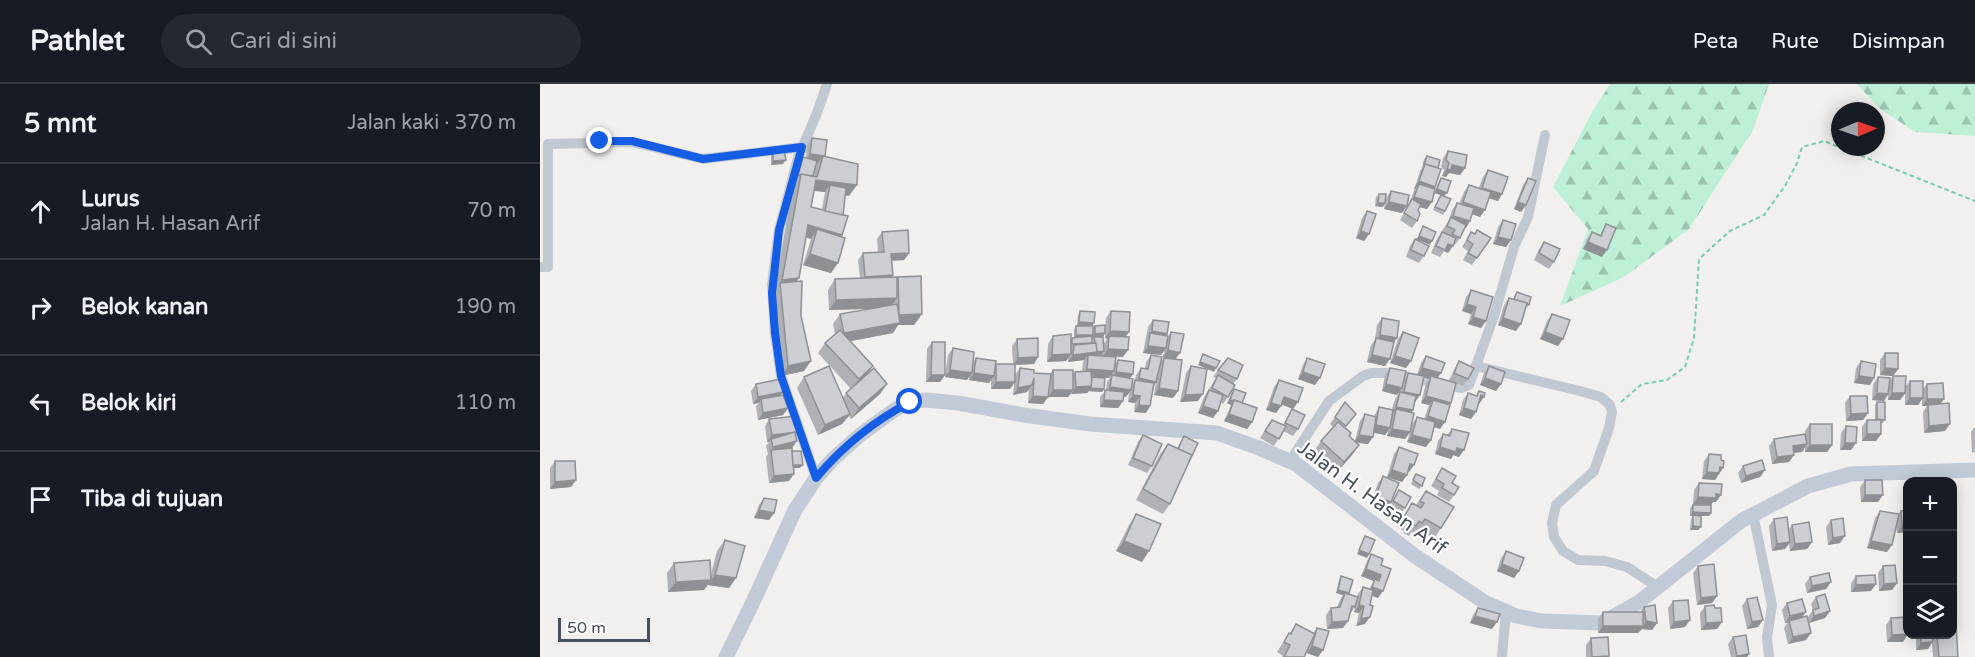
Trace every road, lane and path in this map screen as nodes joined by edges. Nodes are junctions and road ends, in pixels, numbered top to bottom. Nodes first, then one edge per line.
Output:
1 (827, 84) edge
2 (1545, 135) dead end
3 (802, 147) junction
4 (1975, 201) edge
5 (540, 267) edge
6 (1476, 366) junction
7 (1612, 412) junction
8 (1290, 461) junction
9 (1975, 470) edge
10 (816, 478) junction
11 (1753, 514) junction
12 (1658, 587) junction
13 (1506, 612) junction
14 (726, 657) edge
15 (1502, 657) edge
16 (1769, 657) edge

1 - 3 street
2 - 6 street
3 - 5 street
3 - 10 street
4 - 7 path
6 - 7 street
6 - 8 street
7 - 12 street
8 - 10 main road, Jalan H. Hasan Arif
8 - 13 main road, Jalan H. Hasan Arif
9 - 11 main road, Jalan H. Hasan Arif
10 - 14 main road, Jalan H. Hasan Arif
11 - 12 main road, Jalan H. Hasan Arif
11 - 16 street
12 - 13 main road, Jalan H. Hasan Arif
13 - 15 street

